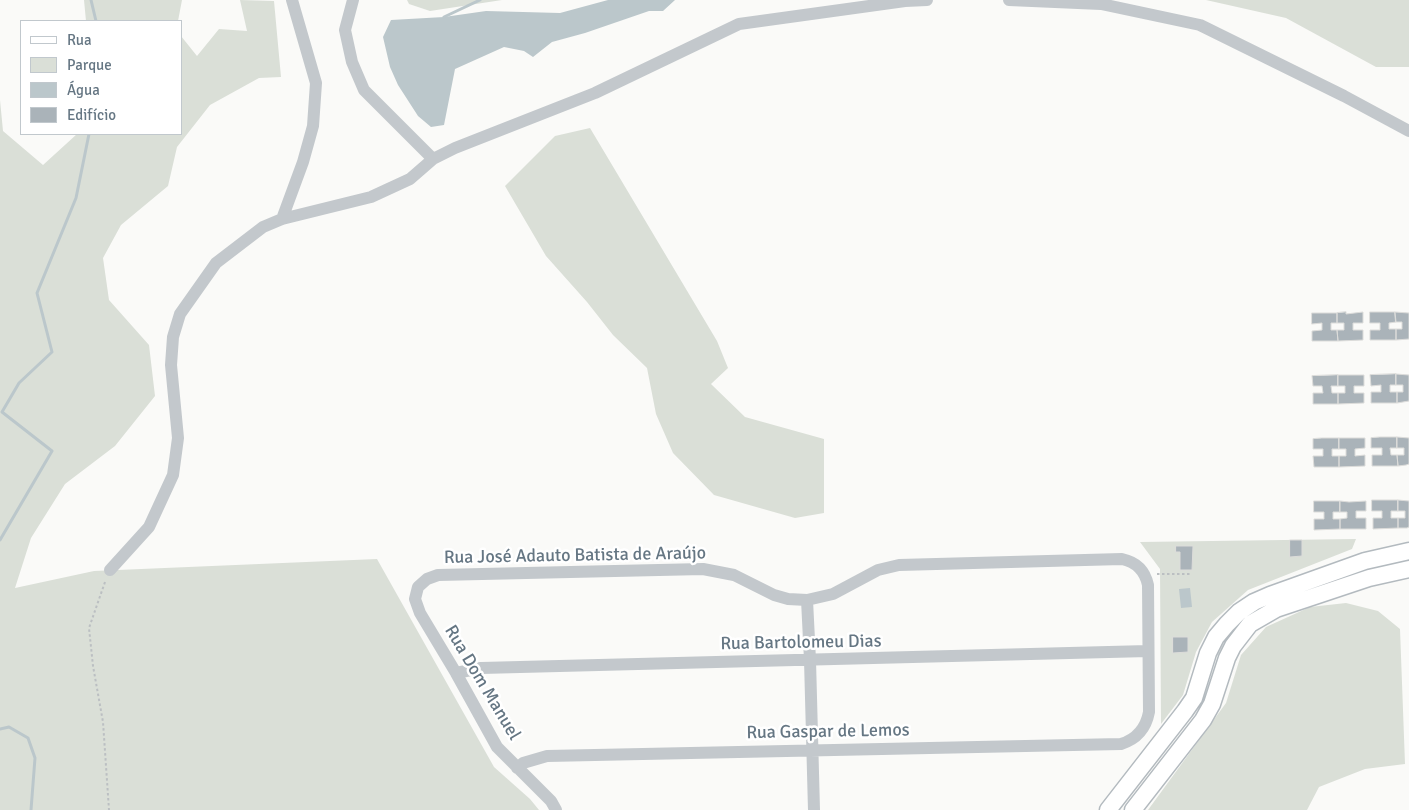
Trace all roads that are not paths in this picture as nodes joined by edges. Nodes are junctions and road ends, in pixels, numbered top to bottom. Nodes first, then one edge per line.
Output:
1 (292, 0) edge
2 (353, 0) edge
3 (927, 0) edge
4 (1009, 0) edge
5 (1409, 131) edge
6 (433, 159) junction
7 (282, 219) junction
8 (1405, 552) edge
9 (1365, 561) junction
10 (1407, 569) edge
11 (110, 570) road end
12 (1369, 578) junction
13 (418, 587) joint
14 (807, 600) junction
15 (1148, 651) junction
16 (810, 660) junction
17 (456, 673) junction
18 (813, 750) junction
19 (517, 768) junction
20 (556, 810) edge
21 (814, 810) edge
22 (1108, 810) edge
23 (1133, 810) edge

1 - 7 street
2 - 6 street
3 - 6 street
4 - 5 street
6 - 7 street
7 - 11 street
8 - 9 main road
8 - 10 main road
9 - 12 main road
9 - 22 main road
10 - 12 main road
12 - 23 main road
13 - 14 street, Rua José Adauto Batista de Araújo
13 - 17 street, Rua Dom Manuel
14 - 15 street, Rua José Adauto Batista de Araújo
14 - 16 street
15 - 16 street, Rua Bartolomeu Dias
15 - 18 street, Rua Gaspar de Lemos
16 - 17 street, Rua Bartolomeu Dias
16 - 18 street
17 - 19 street, Rua Dom Manuel
18 - 19 street, Rua Gaspar de Lemos
18 - 21 street
19 - 20 street, Rua Dom Manuel

